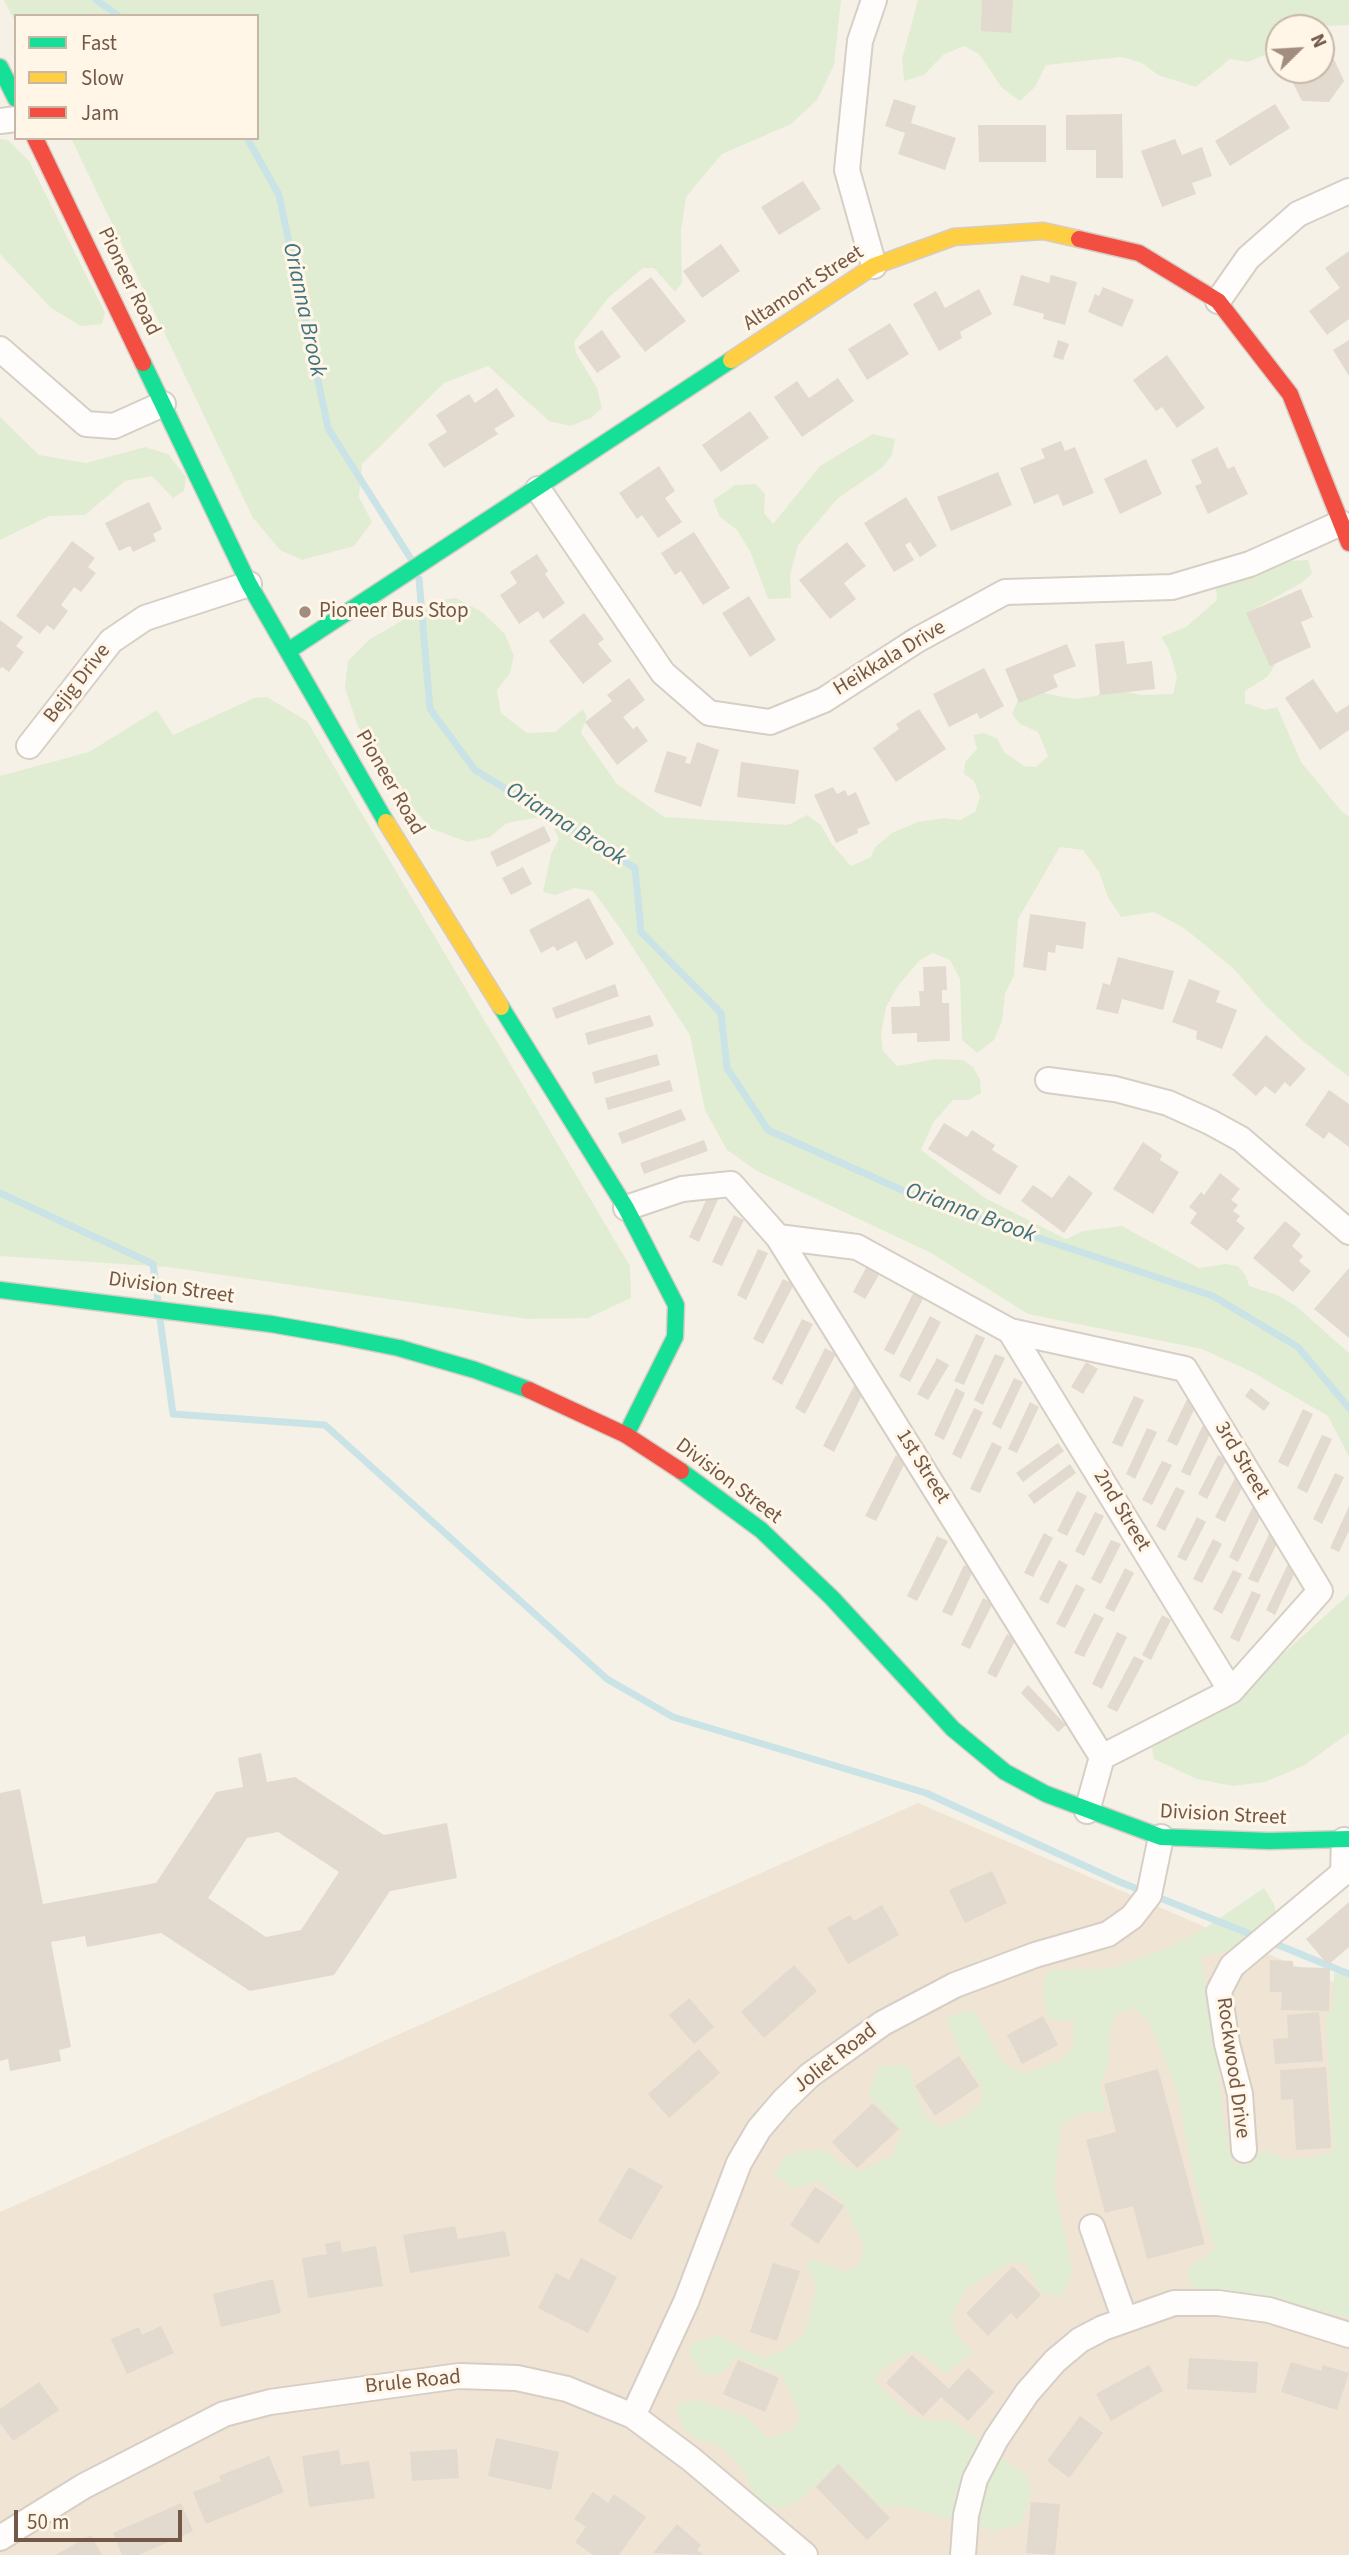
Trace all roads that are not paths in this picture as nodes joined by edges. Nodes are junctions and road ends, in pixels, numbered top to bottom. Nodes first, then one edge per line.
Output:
1 (874, 0) edge
2 (0, 67) edge
3 (14, 95) edge
4 (36, 140) edge
5 (1349, 191) edge
6 (874, 266) junction
7 (1218, 301) junction
8 (0, 349) edge
9 (163, 404) junction
10 (538, 489) junction
11 (1345, 533) edge
12 (249, 584) junction
13 (288, 652) junction
14 (29, 746) dead end
15 (1048, 1080) dead end
16 (626, 1208) junction
17 (1349, 1232) edge
18 (778, 1237) junction
19 (0, 1290) edge
20 (1010, 1331) junction
21 (626, 1435) junction
22 (1231, 1691) junction
23 (1102, 1757) junction
24 (1087, 1811) junction
25 (1161, 1837) junction
26 (1347, 1840) edge
27 (1346, 1874) edge
28 (1244, 2150) dead end
29 (1092, 2227) dead end
30 (1125, 2320) junction
31 (1349, 2335) edge
32 (633, 2416) junction
33 (0, 2538) edge
34 (805, 2555) edge
35 (963, 2555) edge

1 - 6 street
2 - 3 street
4 - 9 street, Pioneer Road
5 - 7 street
6 - 7 street, Altamont Street
6 - 10 street, Altamont Street
7 - 11 street, Altamont Street
8 - 9 street
9 - 12 street, Pioneer Road
10 - 11 street, Heikkala Drive
10 - 13 street, Altamont Street
12 - 13 street, Pioneer Road
12 - 14 street, Bejig Drive
13 - 16 street, Pioneer Road
15 - 17 street
16 - 18 street, 1st Street
16 - 21 street, Pioneer Road
18 - 20 street
18 - 23 street, 1st Street
19 - 21 street, Division Street
20 - 22 street, 2nd Street
20 - 22 street, 3rd Street
21 - 24 street, Division Street
22 - 23 street
23 - 24 street
24 - 25 street, Division Street
25 - 26 street, Division Street
25 - 32 street, Joliet Road
26 - 27 street, Rockwood Drive
27 - 28 street, Rockwood Drive
29 - 30 street
30 - 31 street
30 - 35 street
32 - 33 street, Brule Road
32 - 34 street, Brule Road

